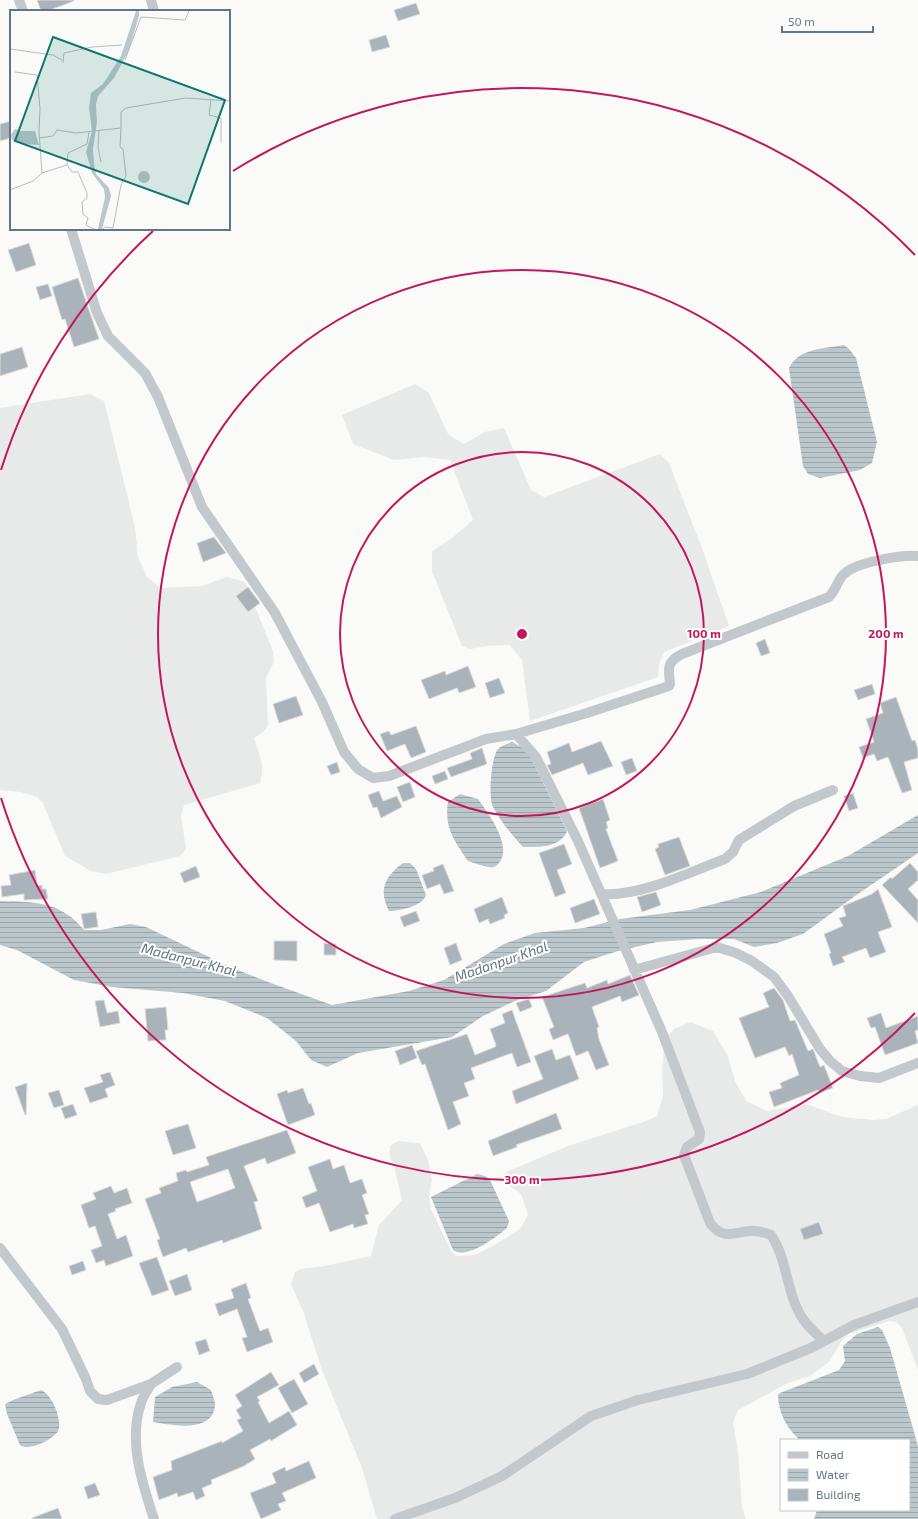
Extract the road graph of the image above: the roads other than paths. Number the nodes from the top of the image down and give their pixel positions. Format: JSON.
{"nodes":[{"id":1,"x":19,"y":0,"type":"edge"},
{"id":2,"x":151,"y":0,"type":"edge"},
{"id":3,"x":23,"y":10,"type":"edge"},
{"id":4,"x":154,"y":10,"type":"edge"},
{"id":5,"x":71,"y":230,"type":"edge"},
{"id":6,"x":918,"y":556,"type":"edge"},
{"id":7,"x":516,"y":734,"type":"junction"},
{"id":8,"x":833,"y":790,"type":"dead end"},
{"id":9,"x":602,"y":894,"type":"junction"},
{"id":10,"x":634,"y":970,"type":"junction"},
{"id":11,"x":918,"y":1063,"type":"edge"},
{"id":12,"x":0,"y":1248,"type":"edge"},
{"id":13,"x":918,"y":1302,"type":"edge"},
{"id":14,"x":824,"y":1341,"type":"junction"},
{"id":15,"x":177,"y":1367,"type":"dead end"},
{"id":16,"x":151,"y":1384,"type":"junction"},
{"id":17,"x":154,"y":1519,"type":"edge"},
{"id":18,"x":395,"y":1519,"type":"edge"}],
"edges":[{"from":1,"to":3,"type":"street"},
{"from":2,"to":4,"type":"street"},
{"from":5,"to":7,"type":"street"},
{"from":6,"to":7,"type":"street"},
{"from":7,"to":9,"type":"street"},
{"from":8,"to":9,"type":"street"},
{"from":9,"to":10,"type":"street"},
{"from":10,"to":11,"type":"street"},
{"from":10,"to":14,"type":"street"},
{"from":12,"to":16,"type":"street"},
{"from":13,"to":14,"type":"street"},
{"from":14,"to":18,"type":"street"},
{"from":15,"to":16,"type":"street"},
{"from":16,"to":17,"type":"street"}]}
